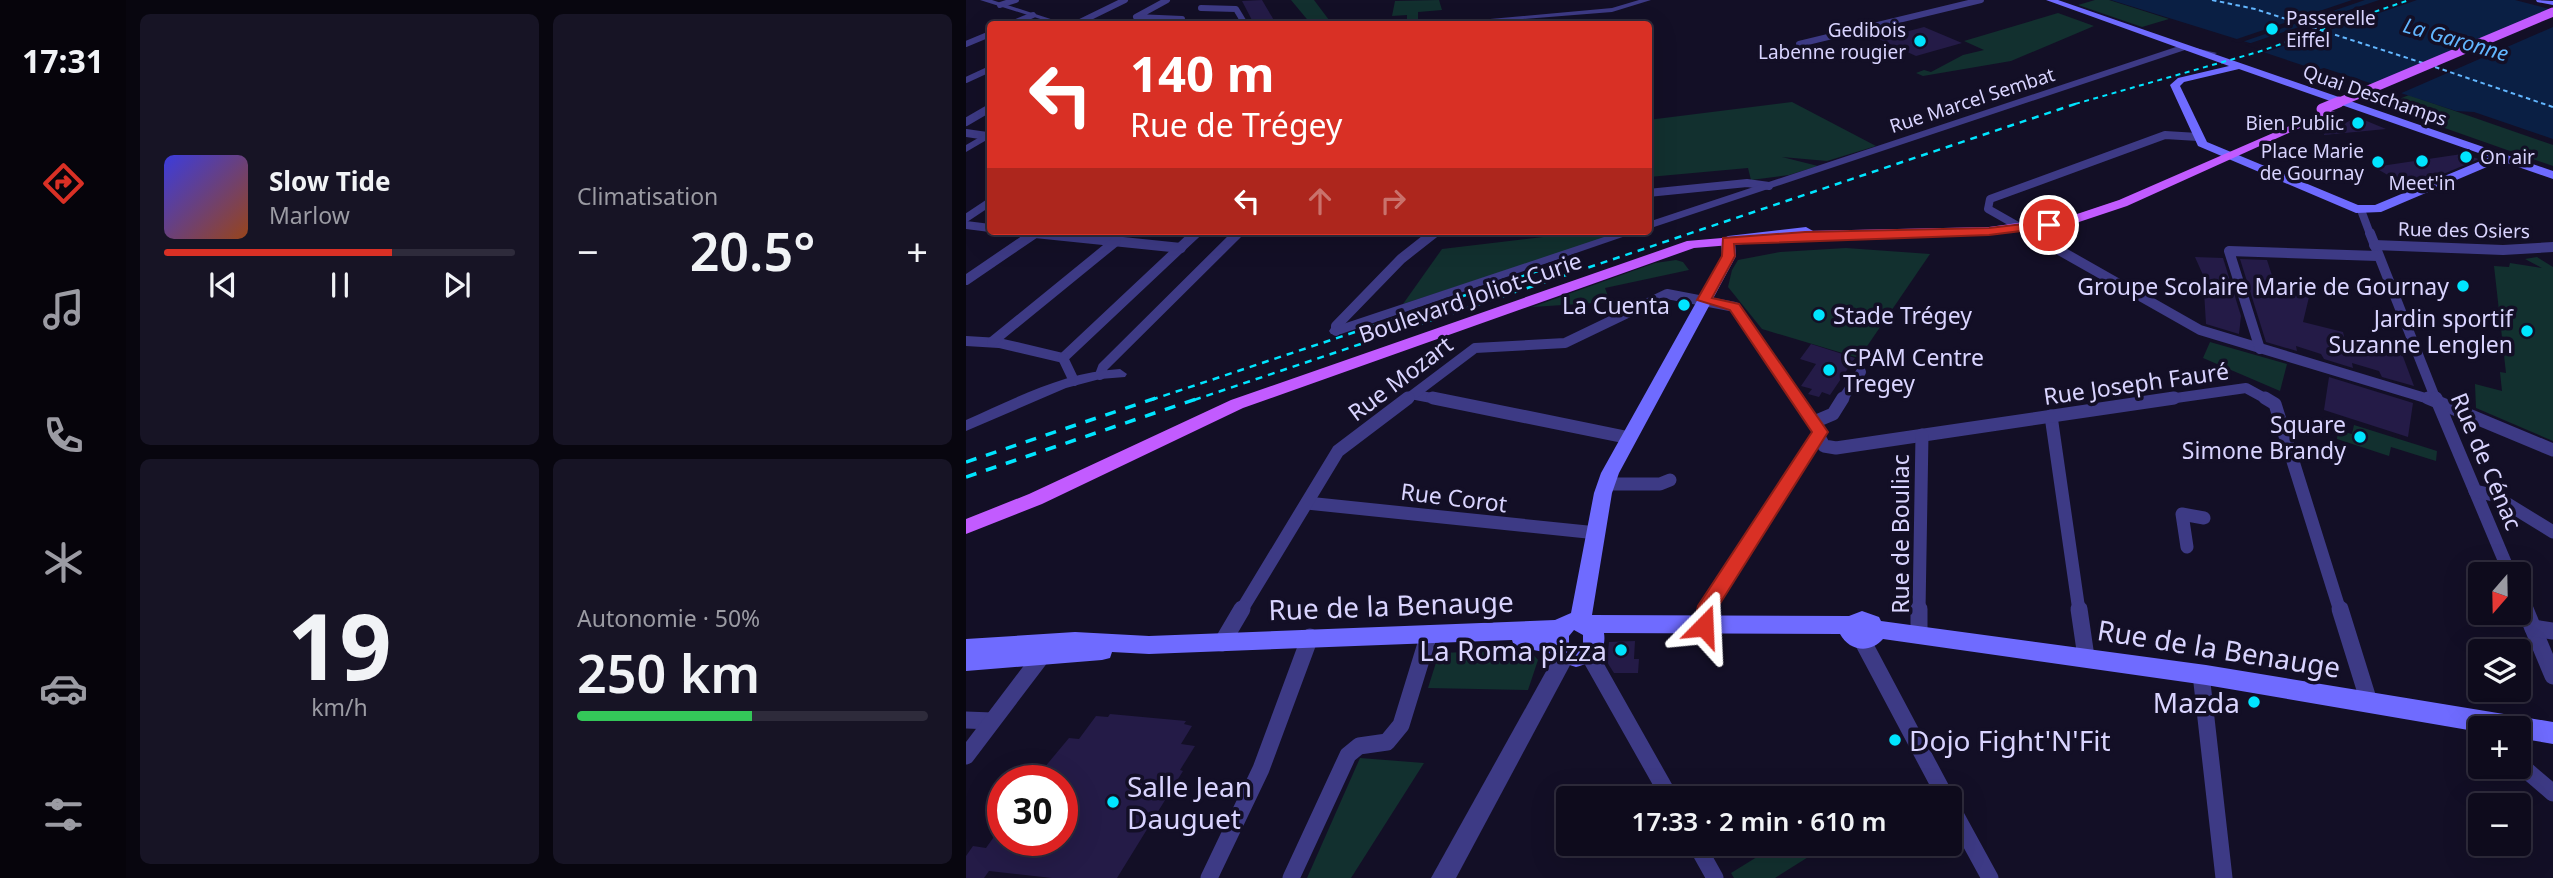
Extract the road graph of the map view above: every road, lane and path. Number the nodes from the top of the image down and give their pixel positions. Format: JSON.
{"nodes":[{"id":1,"x":984,"y":0,"type":"edge"},
{"id":2,"x":1016,"y":0,"type":"edge"},
{"id":3,"x":1125,"y":0,"type":"edge"},
{"id":4,"x":1167,"y":0,"type":"edge"},
{"id":5,"x":1214,"y":0,"type":"edge"},
{"id":6,"x":1647,"y":0,"type":"edge"},
{"id":7,"x":1981,"y":0,"type":"edge"},
{"id":8,"x":2050,"y":0,"type":"edge"},
{"id":9,"x":2057,"y":0,"type":"edge"},
{"id":10,"x":2542,"y":0,"type":"edge"},
{"id":11,"x":2553,"y":3,"type":"edge"},
{"id":12,"x":1000,"y":5,"type":"junction"},
{"id":13,"x":2553,"y":14,"type":"edge"},
{"id":14,"x":1032,"y":15,"type":"junction"},
{"id":15,"x":1189,"y":15,"type":"dead end"},
{"id":16,"x":1182,"y":19,"type":"junction"},
{"id":17,"x":1018,"y":21,"type":"edge"},
{"id":18,"x":1052,"y":21,"type":"edge"},
{"id":19,"x":1082,"y":21,"type":"edge"},
{"id":20,"x":1178,"y":21,"type":"edge"},
{"id":21,"x":1243,"y":21,"type":"edge"},
{"id":22,"x":1476,"y":21,"type":"edge"},
{"id":23,"x":987,"y":35,"type":"edge"},
{"id":24,"x":966,"y":44,"type":"edge"},
{"id":25,"x":1799,"y":44,"type":"dead end"},
{"id":26,"x":2185,"y":46,"type":"junction"},
{"id":27,"x":2242,"y":66,"type":"junction"},
{"id":28,"x":987,"y":70,"type":"edge"},
{"id":29,"x":966,"y":80,"type":"edge"},
{"id":30,"x":987,"y":110,"type":"edge"},
{"id":31,"x":966,"y":122,"type":"edge"},
{"id":32,"x":966,"y":133,"type":"edge"},
{"id":33,"x":987,"y":135,"type":"edge"},
{"id":34,"x":987,"y":136,"type":"edge"},
{"id":35,"x":2198,"y":137,"type":"junction"},
{"id":36,"x":966,"y":149,"type":"edge"},
{"id":37,"x":2497,"y":154,"type":"junction"},
{"id":38,"x":2227,"y":155,"type":"junction"},
{"id":39,"x":2553,"y":173,"type":"edge"},
{"id":40,"x":1769,"y":186,"type":"junction"},
{"id":41,"x":1652,"y":193,"type":"edge"},
{"id":42,"x":987,"y":204,"type":"edge"},
{"id":43,"x":2361,"y":210,"type":"junction"},
{"id":44,"x":966,"y":218,"type":"edge"},
{"id":45,"x":966,"y":225,"type":"edge"},
{"id":46,"x":1652,"y":225,"type":"edge"},
{"id":47,"x":2017,"y":225,"type":"junction"},
{"id":48,"x":987,"y":228,"type":"edge"},
{"id":49,"x":1806,"y":231,"type":"junction"},
{"id":50,"x":1032,"y":235,"type":"edge"},
{"id":51,"x":1055,"y":235,"type":"edge"},
{"id":52,"x":1194,"y":235,"type":"edge"},
{"id":53,"x":1236,"y":235,"type":"edge"},
{"id":54,"x":1431,"y":235,"type":"edge"},
{"id":55,"x":1622,"y":235,"type":"edge"},
{"id":56,"x":1728,"y":240,"type":"junction"},
{"id":57,"x":1116,"y":241,"type":"junction"},
{"id":58,"x":2553,"y":247,"type":"edge"},
{"id":59,"x":1181,"y":248,"type":"junction"},
{"id":60,"x":2229,"y":251,"type":"joint"},
{"id":61,"x":2376,"y":251,"type":"junction"},
{"id":62,"x":966,"y":280,"type":"edge"},
{"id":63,"x":1704,"y":300,"type":"junction"},
{"id":64,"x":1336,"y":331,"type":"joint"},
{"id":65,"x":966,"y":341,"type":"edge"},
{"id":66,"x":992,"y":342,"type":"junction"},
{"id":67,"x":2260,"y":349,"type":"junction"},
{"id":68,"x":1063,"y":358,"type":"junction"},
{"id":69,"x":1861,"y":372,"type":"dead end"},
{"id":70,"x":1100,"y":374,"type":"junction"},
{"id":71,"x":1120,"y":374,"type":"dead end"},
{"id":72,"x":1074,"y":381,"type":"junction"},
{"id":73,"x":1416,"y":395,"type":"junction"},
{"id":74,"x":2437,"y":402,"type":"junction"},
{"id":75,"x":2051,"y":416,"type":"junction"},
{"id":76,"x":1814,"y":422,"type":"junction"},
{"id":77,"x":966,"y":426,"type":"edge"},
{"id":78,"x":1922,"y":435,"type":"junction"},
{"id":79,"x":1630,"y":438,"type":"junction"},
{"id":80,"x":1819,"y":438,"type":"junction"},
{"id":81,"x":2553,"y":450,"type":"edge"},
{"id":82,"x":1670,"y":480,"type":"dead end"},
{"id":83,"x":1605,"y":484,"type":"junction"},
{"id":84,"x":2475,"y":491,"type":"junction"},
{"id":85,"x":1307,"y":503,"type":"junction"},
{"id":86,"x":966,"y":514,"type":"edge"},
{"id":87,"x":2204,"y":518,"type":"dead end"},
{"id":88,"x":966,"y":527,"type":"edge"},
{"id":89,"x":2553,"y":532,"type":"edge"},
{"id":90,"x":1597,"y":533,"type":"junction"},
{"id":91,"x":2187,"y":547,"type":"dead end"},
{"id":92,"x":2505,"y":562,"type":"edge"},
{"id":93,"x":2531,"y":623,"type":"edge"},
{"id":94,"x":1704,"y":626,"type":"junction"},
{"id":95,"x":2533,"y":628,"type":"junction"},
{"id":96,"x":1863,"y":631,"type":"junction"},
{"id":97,"x":2553,"y":631,"type":"edge"},
{"id":98,"x":1919,"y":633,"type":"junction"},
{"id":99,"x":1427,"y":638,"type":"junction"},
{"id":100,"x":1577,"y":638,"type":"junction"},
{"id":101,"x":1308,"y":642,"type":"junction"},
{"id":102,"x":1222,"y":643,"type":"junction"},
{"id":103,"x":966,"y":648,"type":"edge"},
{"id":104,"x":1046,"y":649,"type":"junction"},
{"id":105,"x":2087,"y":657,"type":"junction"},
{"id":106,"x":966,"y":662,"type":"edge"},
{"id":107,"x":2201,"y":674,"type":"junction"},
{"id":108,"x":2553,"y":676,"type":"edge"},
{"id":109,"x":2369,"y":702,"type":"junction"},
{"id":110,"x":966,"y":720,"type":"edge"},
{"id":111,"x":2468,"y":720,"type":"edge"},
{"id":112,"x":992,"y":721,"type":"junction"},
{"id":113,"x":2531,"y":730,"type":"edge"},
{"id":114,"x":2553,"y":733,"type":"edge"},
{"id":115,"x":966,"y":756,"type":"edge"},
{"id":116,"x":2531,"y":774,"type":"edge"},
{"id":117,"x":1663,"y":786,"type":"edge"},
{"id":118,"x":1940,"y":786,"type":"edge"},
{"id":119,"x":2553,"y":793,"type":"edge"},
{"id":120,"x":1962,"y":827,"type":"edge"},
{"id":121,"x":1703,"y":856,"type":"edge"},
{"id":122,"x":1209,"y":878,"type":"edge"},
{"id":123,"x":1291,"y":878,"type":"edge"},
{"id":124,"x":1443,"y":878,"type":"edge"},
{"id":125,"x":1715,"y":878,"type":"edge"},
{"id":126,"x":1990,"y":878,"type":"edge"},
{"id":127,"x":2224,"y":878,"type":"edge"}],
"edges":[{"from":1,"to":12,"type":"street"},
{"from":2,"to":12,"type":"street"},
{"from":3,"to":19,"type":"street"},
{"from":4,"to":16,"type":"street"},
{"from":5,"to":21,"type":"street"},
{"from":6,"to":22,"type":"street"},
{"from":7,"to":25,"type":"street"},
{"from":8,"to":26,"type":"main road"},
{"from":9,"to":26,"type":"main road"},
{"from":10,"to":11,"type":"main road"},
{"from":12,"to":14,"type":"street"},
{"from":13,"to":38,"type":"main road","name":"Boulevard Joliot-Curie","bridge":true},
{"from":14,"to":17,"type":"street"},
{"from":14,"to":18,"type":"street"},
{"from":15,"to":16,"type":"street"},
{"from":16,"to":20,"type":"street"},
{"from":23,"to":24,"type":"street"},
{"from":26,"to":27,"type":"main road","name":"Quai Deschamps"},
{"from":26,"to":27,"type":"main road","name":"Quai Deschamps"},
{"from":26,"to":40,"type":"street","name":"Rue Marcel Sembat"},
{"from":27,"to":35,"type":"main road"},
{"from":27,"to":37,"type":"main road","name":"Quai Deschamps"},
{"from":27,"to":37,"type":"main road","name":"Quai Deschamps"},
{"from":28,"to":29,"type":"street"},
{"from":30,"to":31,"type":"street"},
{"from":32,"to":33,"type":"street"},
{"from":34,"to":36,"type":"street"},
{"from":35,"to":38,"type":"main road"},
{"from":35,"to":47,"type":"street"},
{"from":37,"to":39,"type":"main road","name":"Quai Deschamps"},
{"from":37,"to":43,"type":"main road"},
{"from":38,"to":43,"type":"main road"},
{"from":38,"to":47,"type":"main road","name":"Boulevard Joliot-Curie"},
{"from":40,"to":41,"type":"street"},
{"from":40,"to":46,"type":"street","name":"Rue Marcel Sembat"},
{"from":42,"to":44,"type":"street"},
{"from":43,"to":61,"type":"street","name":"Rue de Cénac"},
{"from":45,"to":48,"type":"street"},
{"from":47,"to":49,"type":"main road","name":"Boulevard Joliot-Curie"},
{"from":47,"to":56,"type":"main road","name":"Boulevard Joliot-Curie"},
{"from":47,"to":67,"type":"street"},
{"from":49,"to":56,"type":"main road"},
{"from":49,"to":86,"type":"main road","name":"Boulevard Joliot-Curie"},
{"from":50,"to":62,"type":"street"},
{"from":51,"to":57,"type":"street"},
{"from":52,"to":59,"type":"street"},
{"from":53,"to":70,"type":"street"},
{"from":54,"to":64,"type":"street"},
{"from":55,"to":64,"type":"street"},
{"from":56,"to":63,"type":"main road"},
{"from":56,"to":88,"type":"main road","name":"Boulevard Joliot-Curie"},
{"from":57,"to":59,"type":"street"},
{"from":57,"to":66,"type":"street"},
{"from":58,"to":61,"type":"street","name":"Rue des Osiers"},
{"from":59,"to":68,"type":"street"},
{"from":60,"to":61,"type":"street"},
{"from":60,"to":67,"type":"street"},
{"from":61,"to":74,"type":"street","name":"Rue de Cénac"},
{"from":63,"to":73,"type":"street","name":"Rue Mozart"},
{"from":63,"to":76,"type":"street","name":"Rue Mozart"},
{"from":63,"to":79,"type":"main road"},
{"from":65,"to":66,"type":"street"},
{"from":66,"to":68,"type":"street"},
{"from":67,"to":74,"type":"street"},
{"from":68,"to":72,"type":"street"},
{"from":69,"to":76,"type":"street"},
{"from":70,"to":71,"type":"street"},
{"from":70,"to":72,"type":"street"},
{"from":72,"to":77,"type":"street"},
{"from":73,"to":79,"type":"street"},
{"from":73,"to":85,"type":"street","name":"Rue Mozart"},
{"from":74,"to":81,"type":"street"},
{"from":74,"to":84,"type":"street","name":"Rue de Cénac"},
{"from":75,"to":78,"type":"street","name":"Rue Joseph Fauré"},
{"from":75,"to":105,"type":"street"},
{"from":75,"to":109,"type":"street","name":"Rue Joseph Fauré"},
{"from":76,"to":80,"type":"street","name":"Rue Mozart"},
{"from":78,"to":80,"type":"street","name":"Rue Joseph Fauré"},
{"from":78,"to":98,"type":"street","name":"Rue de Bouliac"},
{"from":79,"to":83,"type":"main road"},
{"from":80,"to":94,"type":"street"},
{"from":82,"to":83,"type":"street"},
{"from":83,"to":90,"type":"main road"},
{"from":84,"to":89,"type":"street"},
{"from":84,"to":92,"type":"street","name":"Rue de Cénac"},
{"from":85,"to":90,"type":"street","name":"Rue Corot"},
{"from":85,"to":102,"type":"street","name":"Rue Mozart"},
{"from":87,"to":91,"type":"street"},
{"from":90,"to":100,"type":"main road"},
{"from":93,"to":95,"type":"street"},
{"from":94,"to":96,"type":"main road","name":"Rue de la Benauge"},
{"from":94,"to":100,"type":"main road","name":"Rue de la Benauge"},
{"from":95,"to":97,"type":"street"},
{"from":95,"to":108,"type":"street"},
{"from":96,"to":98,"type":"main road","name":"Rue de la Benauge"},
{"from":96,"to":118,"type":"street"},
{"from":98,"to":105,"type":"main road","name":"Rue de la Benauge"},
{"from":99,"to":100,"type":"main road","name":"Rue de la Benauge"},
{"from":99,"to":101,"type":"main road","name":"Rue de la Benauge"},
{"from":99,"to":123,"type":"street"},
{"from":100,"to":117,"type":"street"},
{"from":100,"to":124,"type":"street"},
{"from":101,"to":102,"type":"main road","name":"Rue de la Benauge"},
{"from":101,"to":122,"type":"street"},
{"from":102,"to":104,"type":"main road","name":"Rue de la Benauge"},
{"from":103,"to":104,"type":"main road","name":"Rue de la Benauge"},
{"from":104,"to":106,"type":"main road","name":"Rue de la Benauge"},
{"from":104,"to":112,"type":"street"},
{"from":105,"to":107,"type":"main road","name":"Rue de la Benauge"},
{"from":107,"to":109,"type":"main road","name":"Rue de la Benauge"},
{"from":107,"to":127,"type":"street"},
{"from":109,"to":111,"type":"main road","name":"Rue de la Benauge"},
{"from":110,"to":112,"type":"street"},
{"from":112,"to":115,"type":"street"},
{"from":113,"to":114,"type":"main road","name":"Rue de la Benauge"},
{"from":116,"to":119,"type":"street"},
{"from":120,"to":126,"type":"street"},
{"from":121,"to":125,"type":"street"}]}
